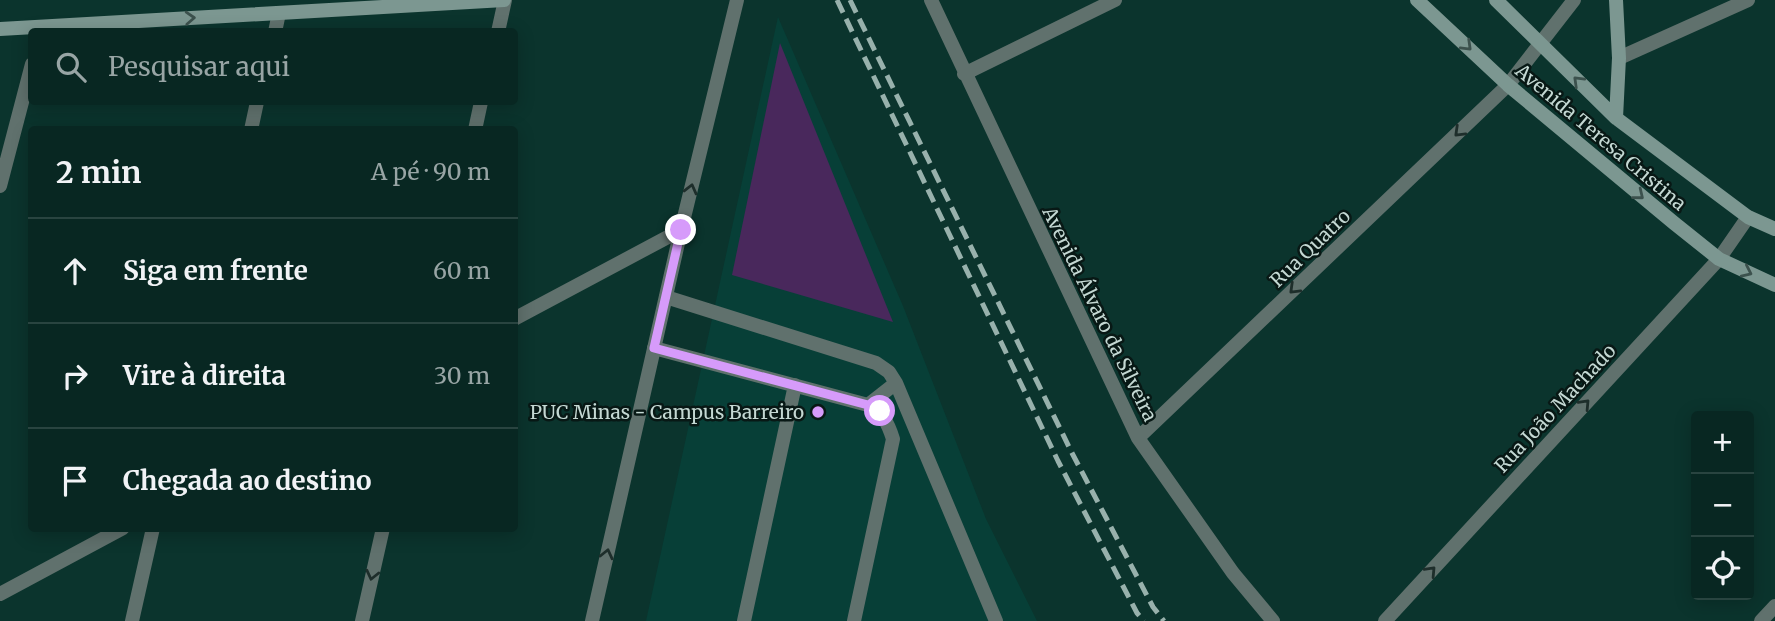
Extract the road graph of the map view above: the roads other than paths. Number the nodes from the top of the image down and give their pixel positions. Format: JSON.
{"nodes":[{"id":1,"x":505,"y":0,"type":"edge"},
{"id":2,"x":737,"y":0,"type":"edge"},
{"id":3,"x":931,"y":0,"type":"edge"},
{"id":4,"x":1115,"y":0,"type":"edge"},
{"id":5,"x":1417,"y":0,"type":"edge"},
{"id":6,"x":1496,"y":0,"type":"edge"},
{"id":7,"x":1574,"y":0,"type":"edge"},
{"id":8,"x":1616,"y":0,"type":"edge"},
{"id":9,"x":1748,"y":0,"type":"edge"},
{"id":10,"x":279,"y":13,"type":"junction"},
{"id":11,"x":56,"y":28,"type":"edge"},
{"id":12,"x":276,"y":28,"type":"edge"},
{"id":13,"x":499,"y":28,"type":"edge"},
{"id":14,"x":0,"y":29,"type":"edge"},
{"id":15,"x":28,"y":29,"type":"edge"},
{"id":16,"x":1541,"y":45,"type":"junction"},
{"id":17,"x":1619,"y":58,"type":"junction"},
{"id":18,"x":964,"y":74,"type":"junction"},
{"id":19,"x":28,"y":79,"type":"edge"},
{"id":20,"x":1508,"y":85,"type":"junction"},
{"id":21,"x":256,"y":105,"type":"edge"},
{"id":22,"x":480,"y":105,"type":"edge"},
{"id":23,"x":1616,"y":118,"type":"junction"},
{"id":24,"x":252,"y":126,"type":"edge"},
{"id":25,"x":476,"y":126,"type":"edge"},
{"id":26,"x":0,"y":186,"type":"edge"},
{"id":27,"x":1748,"y":217,"type":"junction"},
{"id":28,"x":1775,"y":229,"type":"edge"},
{"id":29,"x":681,"y":230,"type":"junction"},
{"id":30,"x":1719,"y":259,"type":"junction"},
{"id":31,"x":1775,"y":285,"type":"edge"},
{"id":32,"x":666,"y":297,"type":"junction"},
{"id":33,"x":518,"y":317,"type":"edge"},
{"id":34,"x":654,"y":348,"type":"junction"},
{"id":35,"x":897,"y":383,"type":"junction"},
{"id":36,"x":795,"y":385,"type":"junction"},
{"id":37,"x":868,"y":405,"type":"junction"},
{"id":38,"x":1138,"y":438,"type":"junction"},
{"id":39,"x":116,"y":532,"type":"edge"},
{"id":40,"x":152,"y":532,"type":"edge"},
{"id":41,"x":382,"y":532,"type":"edge"},
{"id":42,"x":0,"y":594,"type":"edge"},
{"id":43,"x":1775,"y":606,"type":"edge"},
{"id":44,"x":132,"y":621,"type":"edge"},
{"id":45,"x":362,"y":621,"type":"edge"},
{"id":46,"x":592,"y":621,"type":"edge"},
{"id":47,"x":744,"y":621,"type":"edge"},
{"id":48,"x":854,"y":621,"type":"edge"},
{"id":49,"x":996,"y":621,"type":"edge"},
{"id":50,"x":1273,"y":621,"type":"edge"},
{"id":51,"x":1385,"y":621,"type":"edge"},
{"id":52,"x":1761,"y":621,"type":"edge"}],
"edges":[{"from":1,"to":10,"type":"main road"},
{"from":1,"to":13,"type":"street"},
{"from":29,"to":2,"type":"street","one_way":true},
{"from":3,"to":18,"type":"street","name":"Avenida Álvaro da Silveira"},
{"from":4,"to":18,"type":"street"},
{"from":5,"to":20,"type":"main road","name":"Avenida Teresa Cristina","one_way":true},
{"from":6,"to":16,"type":"main road","name":"Avenida Teresa Cristina"},
{"from":7,"to":16,"type":"street","name":"Rua Quatro"},
{"from":8,"to":17,"type":"main road"},
{"from":9,"to":17,"type":"street"},
{"from":11,"to":10,"type":"main road","one_way":true},
{"from":10,"to":12,"type":"street"},
{"from":14,"to":15,"type":"main road"},
{"from":16,"to":20,"type":"street","name":"Rua Quatro"},
{"from":23,"to":16,"type":"main road","name":"Avenida Teresa Cristina","one_way":true},
{"from":17,"to":23,"type":"main road"},
{"from":18,"to":38,"type":"street","name":"Avenida Álvaro da Silveira"},
{"from":19,"to":26,"type":"street"},
{"from":20,"to":30,"type":"main road","name":"Avenida Teresa Cristina","one_way":true},
{"from":20,"to":38,"type":"street","name":"Rua Quatro","one_way":true},
{"from":21,"to":24,"type":"street"},
{"from":22,"to":25,"type":"street"},
{"from":23,"to":27,"type":"main road","name":"Avenida Teresa Cristina"},
{"from":27,"to":28,"type":"main road","name":"Avenida Teresa Cristina"},
{"from":27,"to":30,"type":"street","name":"Rua João Machado"},
{"from":29,"to":32,"type":"street"},
{"from":29,"to":33,"type":"street"},
{"from":30,"to":31,"type":"main road","name":"Avenida Teresa Cristina","one_way":true},
{"from":51,"to":30,"type":"street","name":"Rua João Machado","one_way":true},
{"from":32,"to":34,"type":"street"},
{"from":32,"to":35,"type":"street"},
{"from":34,"to":36,"type":"street"},
{"from":46,"to":34,"type":"street","one_way":true},
{"from":35,"to":37,"type":"street"},
{"from":35,"to":49,"type":"street"},
{"from":36,"to":37,"type":"street"},
{"from":36,"to":47,"type":"street"},
{"from":37,"to":48,"type":"street"},
{"from":38,"to":50,"type":"street","name":"Avenida Álvaro da Silveira"},
{"from":39,"to":42,"type":"street"},
{"from":40,"to":44,"type":"street"},
{"from":41,"to":45,"type":"street","one_way":true},
{"from":43,"to":52,"type":"street"}]}
